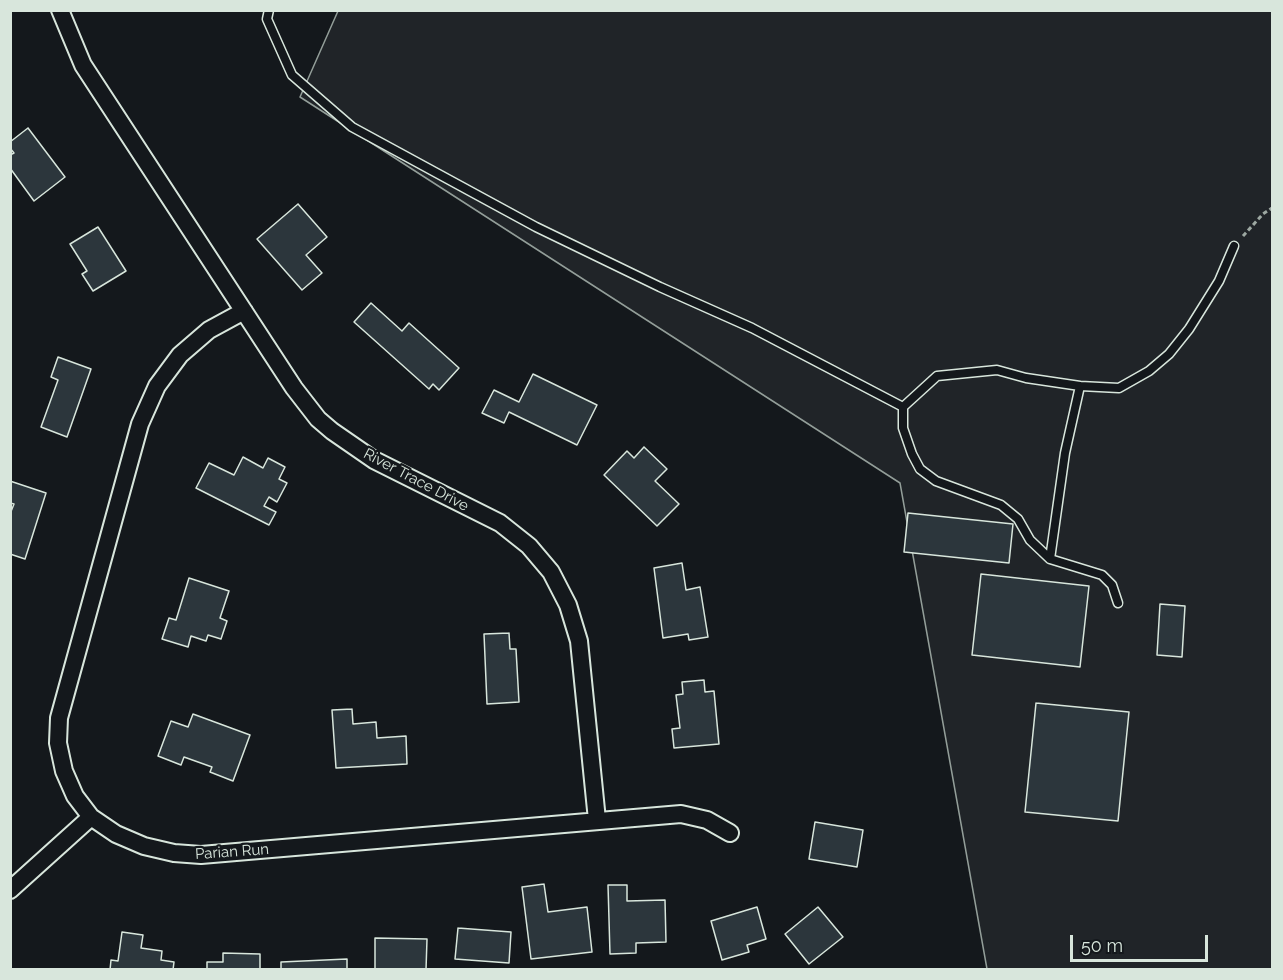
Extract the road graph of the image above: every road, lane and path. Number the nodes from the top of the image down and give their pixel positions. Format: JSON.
{"nodes":[{"id":1,"x":60,"y":10,"type":"edge"},
{"id":2,"x":269,"y":10,"type":"edge"},
{"id":3,"x":1272,"y":208,"type":"edge"},
{"id":4,"x":1234,"y":246,"type":"joint"},
{"id":5,"x":244,"y":311,"type":"junction"},
{"id":6,"x":1080,"y":386,"type":"junction"},
{"id":7,"x":903,"y":407,"type":"junction"},
{"id":8,"x":1050,"y":559,"type":"junction"},
{"id":9,"x":1118,"y":603,"type":"dead end"},
{"id":10,"x":90,"y":817,"type":"junction"},
{"id":11,"x":597,"y":820,"type":"junction"},
{"id":12,"x":730,"y":834,"type":"dead end"},
{"id":13,"x":10,"y":890,"type":"edge"}],
"edges":[{"from":1,"to":5,"type":"street","name":"River Trace Drive"},
{"from":2,"to":7,"type":"lane"},
{"from":3,"to":4,"type":"path"},
{"from":4,"to":6,"type":"lane"},
{"from":5,"to":10,"type":"street","name":"Parian Run"},
{"from":5,"to":11,"type":"street","name":"River Trace Drive"},
{"from":6,"to":7,"type":"lane"},
{"from":6,"to":8,"type":"lane"},
{"from":7,"to":8,"type":"lane"},
{"from":8,"to":9,"type":"lane"},
{"from":10,"to":11,"type":"street","name":"Parian Run"},
{"from":10,"to":13,"type":"street"},
{"from":11,"to":12,"type":"street","name":"Parian Run"}]}
